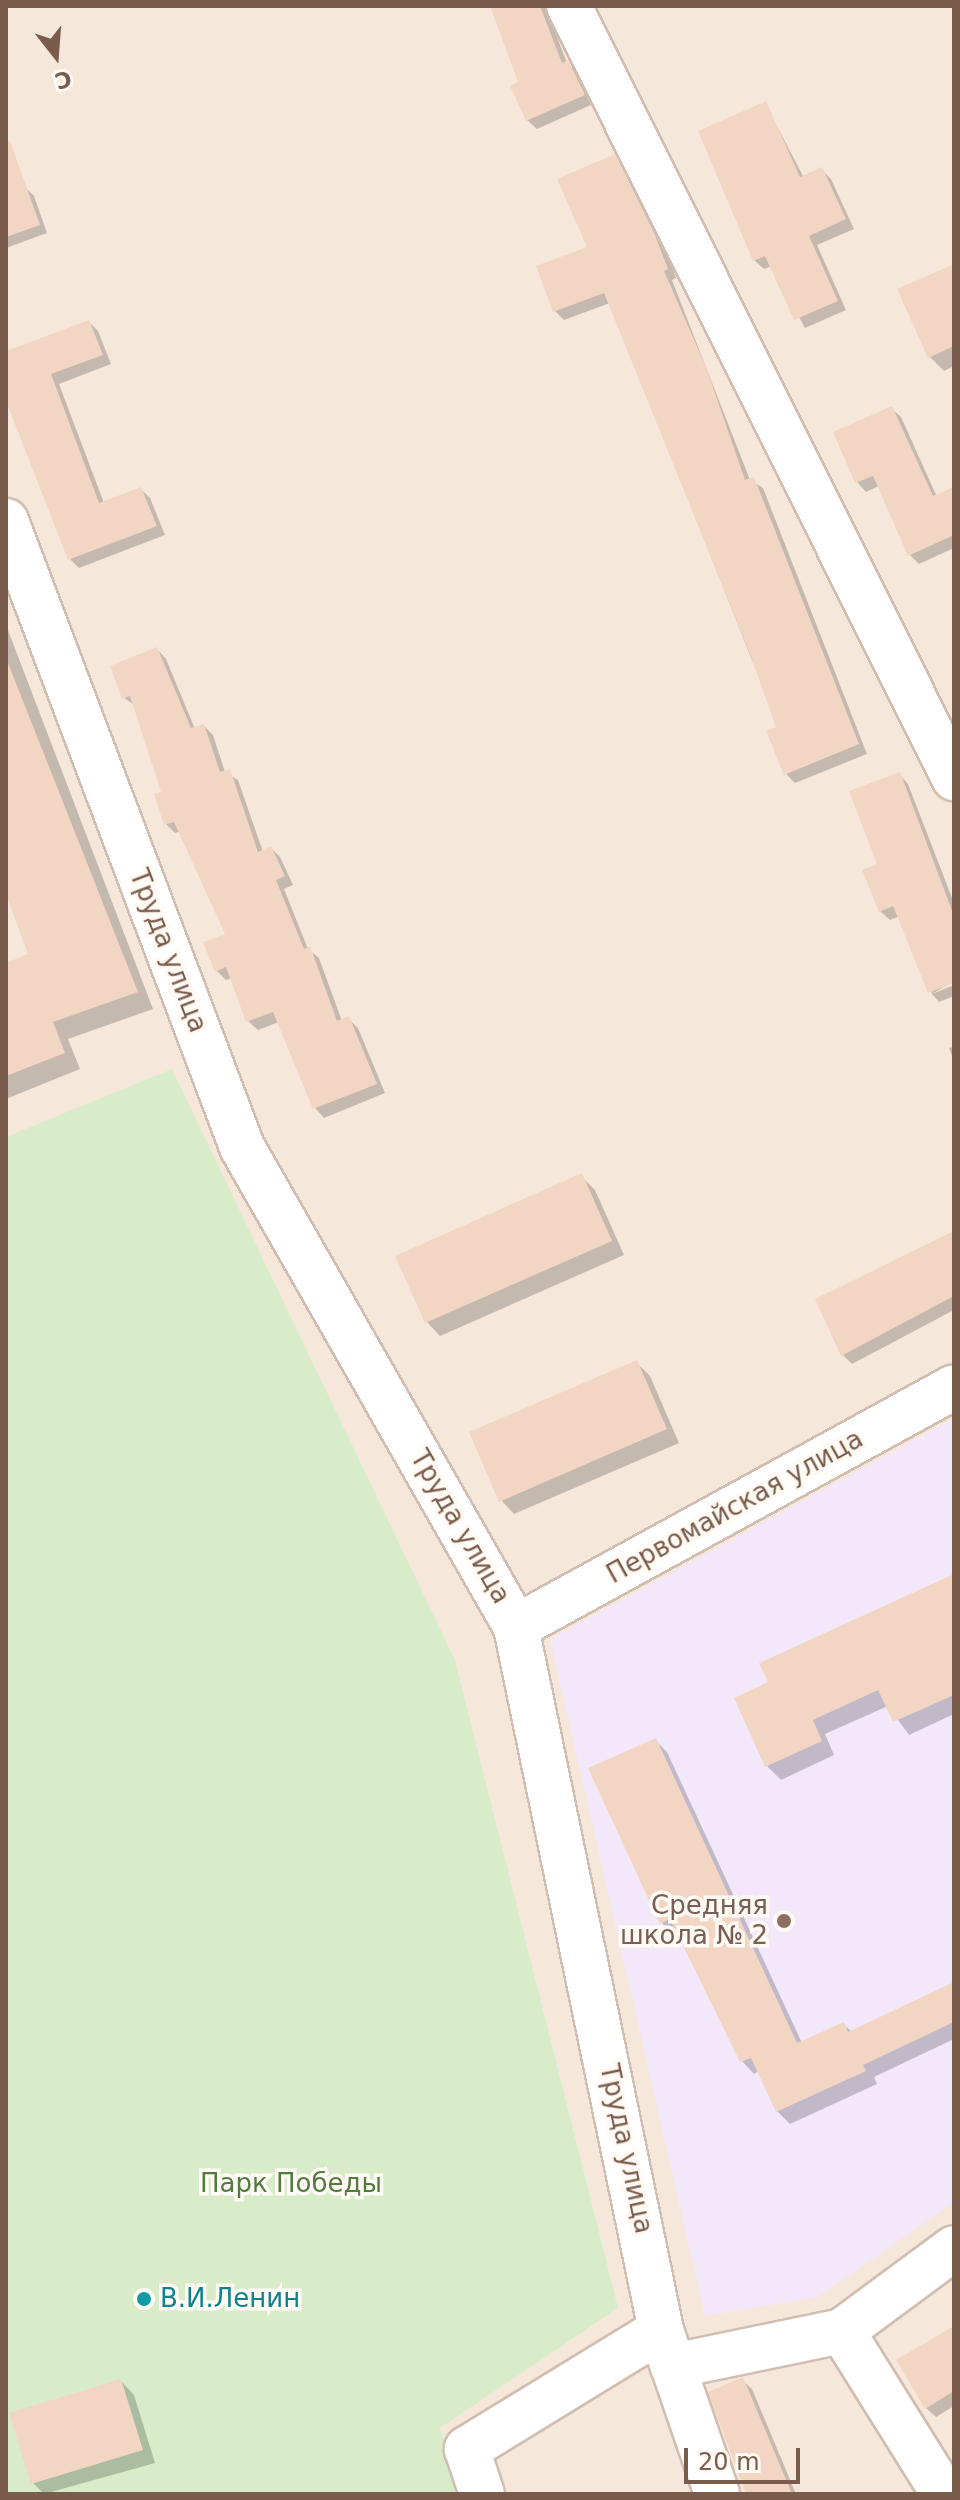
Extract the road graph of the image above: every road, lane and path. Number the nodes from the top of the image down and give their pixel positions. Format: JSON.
{"nodes":[{"id":1,"x":569,"y":6,"type":"edge"},
{"id":2,"x":6,"y":521,"type":"edge"},
{"id":3,"x":954,"y":778,"type":"edge"},
{"id":4,"x":954,"y":1387,"type":"edge"},
{"id":5,"x":516,"y":1627,"type":"junction"},
{"id":6,"x":954,"y":2248,"type":"edge"},
{"id":7,"x":842,"y":2331,"type":"junction"},
{"id":8,"x":667,"y":2348,"type":"junction"},
{"id":9,"x":482,"y":2494,"type":"edge"},
{"id":10,"x":717,"y":2494,"type":"edge"},
{"id":11,"x":944,"y":2494,"type":"edge"}],
"edges":[{"from":1,"to":3,"type":"street"},
{"from":2,"to":5,"type":"street","name":"Труда улица"},
{"from":4,"to":5,"type":"street","name":"Первомайская улица"},
{"from":5,"to":8,"type":"street","name":"Труда улица"},
{"from":6,"to":7,"type":"street"},
{"from":7,"to":8,"type":"street"},
{"from":7,"to":11,"type":"street"},
{"from":8,"to":9,"type":"street"},
{"from":8,"to":10,"type":"street","name":"Труда улица"}]}
